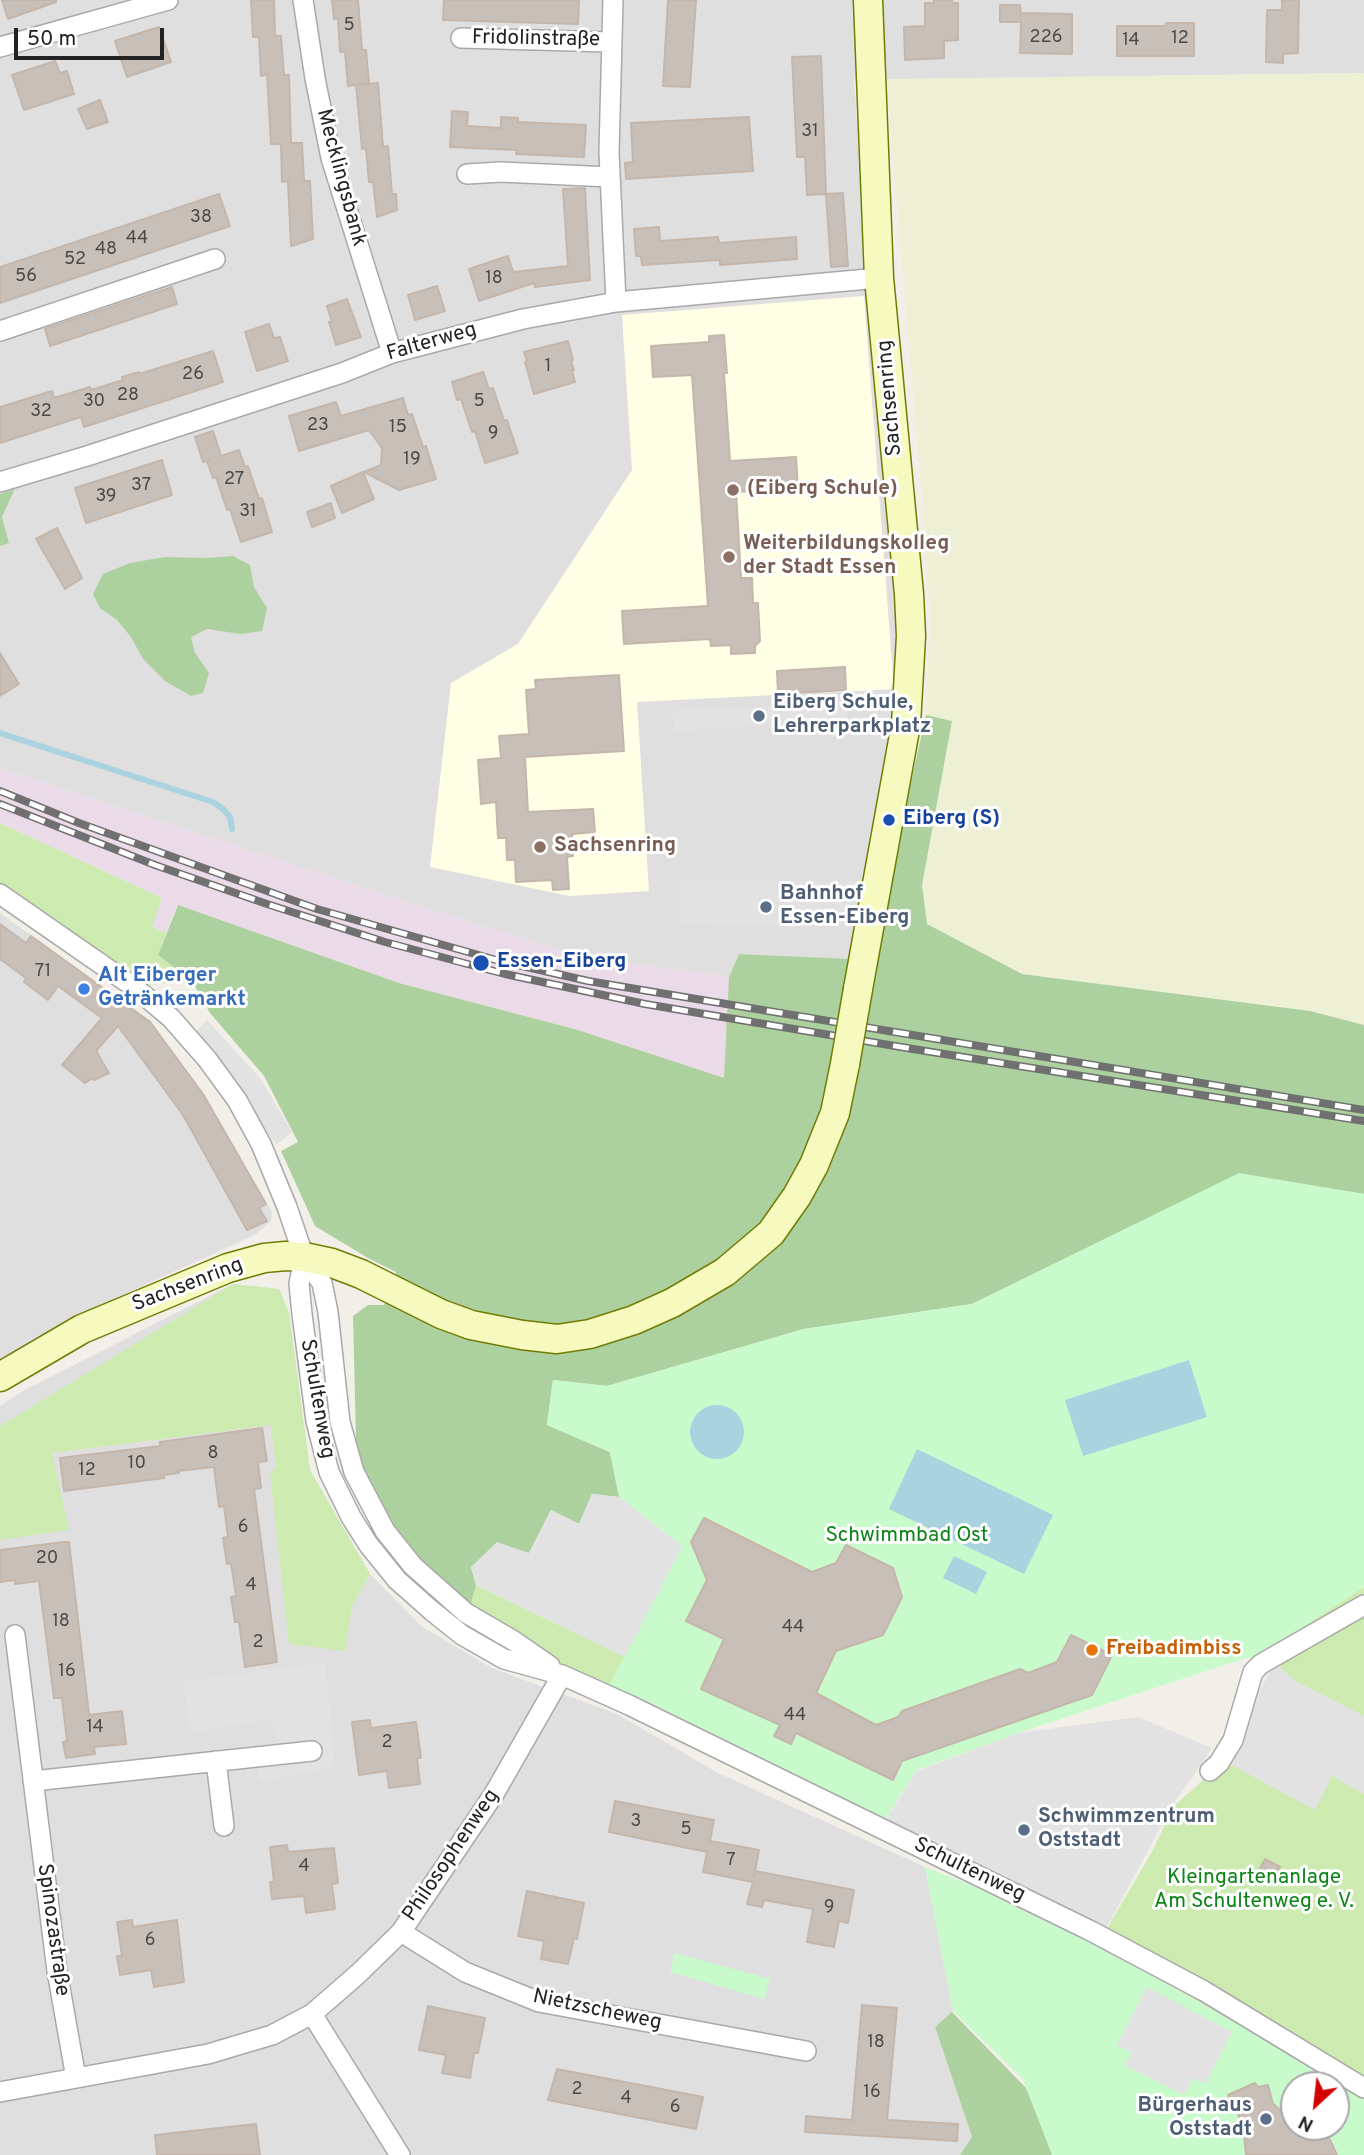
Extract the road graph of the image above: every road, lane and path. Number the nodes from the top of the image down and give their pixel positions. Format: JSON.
{"nodes":[{"id":1,"x":168,"y":0,"type":"edge"},
{"id":2,"x":303,"y":0,"type":"edge"},
{"id":3,"x":613,"y":0,"type":"edge"},
{"id":4,"x":868,"y":0,"type":"edge"},
{"id":5,"x":461,"y":38,"type":"dead end"},
{"id":6,"x":610,"y":42,"type":"junction"},
{"id":7,"x":0,"y":47,"type":"edge"},
{"id":8,"x":467,"y":174,"type":"dead end"},
{"id":9,"x":610,"y":177,"type":"junction"},
{"id":10,"x":215,"y":259,"type":"dead end"},
{"id":11,"x":879,"y":278,"type":"junction"},
{"id":12,"x":616,"y":302,"type":"junction"},
{"id":13,"x":0,"y":331,"type":"edge"},
{"id":14,"x":392,"y":353,"type":"junction"},
{"id":15,"x":0,"y":482,"type":"edge"},
{"id":16,"x":0,"y":894,"type":"edge"},
{"id":17,"x":304,"y":1256,"type":"junction"},
{"id":18,"x":0,"y":1377,"type":"edge"},
{"id":19,"x":1364,"y":1605,"type":"edge"},
{"id":20,"x":15,"y":1635,"type":"dead end"},
{"id":21,"x":562,"y":1675,"type":"junction"},
{"id":22,"x":312,"y":1751,"type":"dead end"},
{"id":23,"x":216,"y":1761,"type":"junction"},
{"id":24,"x":1210,"y":1772,"type":"dead end"},
{"id":25,"x":33,"y":1781,"type":"junction"},
{"id":26,"x":224,"y":1826,"type":"dead end"},
{"id":27,"x":401,"y":1933,"type":"junction"},
{"id":28,"x":312,"y":2014,"type":"junction"},
{"id":29,"x":806,"y":2051,"type":"dead end"},
{"id":30,"x":76,"y":2078,"type":"junction"},
{"id":31,"x":1364,"y":2088,"type":"edge"},
{"id":32,"x":0,"y":2092,"type":"edge"},
{"id":33,"x":400,"y":2155,"type":"edge"}],
"edges":[{"from":1,"to":7,"type":"street"},
{"from":2,"to":14,"type":"street","name":"Mecklingsbank"},
{"from":3,"to":6,"type":"street","name":"Fridolinstraße"},
{"from":4,"to":11,"type":"street","name":"Sachsenring"},
{"from":5,"to":6,"type":"street","name":"Fridolinstraße"},
{"from":6,"to":9,"type":"street","name":"Fridolinstraße"},
{"from":8,"to":9,"type":"street"},
{"from":9,"to":12,"type":"street","name":"Fridolinstraße"},
{"from":10,"to":13,"type":"street"},
{"from":11,"to":12,"type":"street","name":"Falterweg"},
{"from":11,"to":17,"type":"street","name":"Sachsenring","bridge":true},
{"from":12,"to":14,"type":"street","name":"Falterweg"},
{"from":14,"to":15,"type":"street","name":"Falterweg"},
{"from":16,"to":17,"type":"street","name":"Schultenweg"},
{"from":17,"to":18,"type":"street","name":"Sachsenring"},
{"from":17,"to":21,"type":"street","name":"Schultenweg"},
{"from":19,"to":24,"type":"street"},
{"from":20,"to":25,"type":"street","name":"Spinozastraße"},
{"from":21,"to":27,"type":"street","name":"Philosophenweg"},
{"from":21,"to":31,"type":"street","name":"Schultenweg"},
{"from":22,"to":23,"type":"street"},
{"from":23,"to":25,"type":"street"},
{"from":23,"to":26,"type":"street"},
{"from":25,"to":30,"type":"street","name":"Spinozastraße"},
{"from":27,"to":28,"type":"street","name":"Philosophenweg"},
{"from":27,"to":29,"type":"street","name":"Nietzscheweg"},
{"from":28,"to":30,"type":"street","name":"Philosophenweg"},
{"from":28,"to":33,"type":"street"},
{"from":30,"to":32,"type":"street","name":"Philosophenweg"}]}
